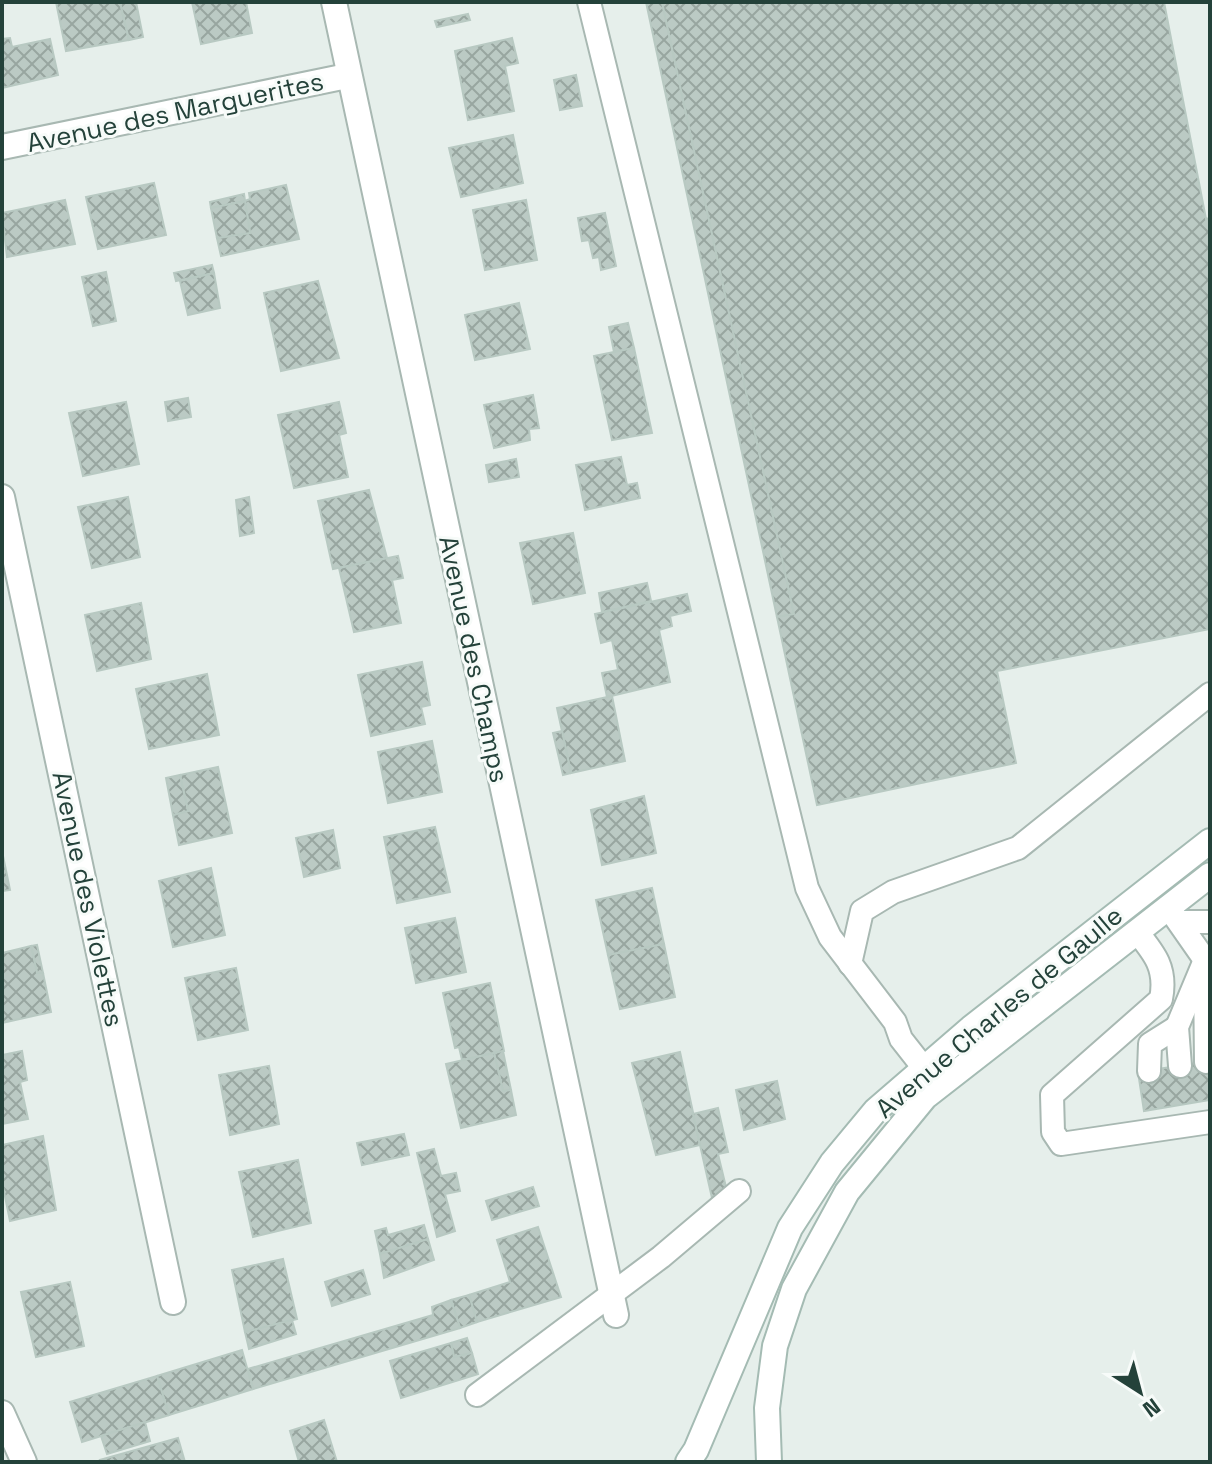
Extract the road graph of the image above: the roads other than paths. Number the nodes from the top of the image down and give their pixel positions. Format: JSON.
{"nodes":[{"id":1,"x":334,"y":2,"type":"edge"},
{"id":2,"x":589,"y":2,"type":"edge"},
{"id":3,"x":347,"y":76,"type":"junction"},
{"id":4,"x":2,"y":147,"type":"edge"},
{"id":5,"x":2,"y":497,"type":"edge"},
{"id":6,"x":1210,"y":694,"type":"edge"},
{"id":7,"x":1210,"y":841,"type":"edge"},
{"id":8,"x":1210,"y":875,"type":"edge"},
{"id":9,"x":1174,"y":914,"type":"junction"},
{"id":10,"x":1210,"y":922,"type":"edge"},
{"id":11,"x":1137,"y":932,"type":"junction"},
{"id":12,"x":850,"y":964,"type":"junction"},
{"id":13,"x":1208,"y":966,"type":"edge"},
{"id":14,"x":1177,"y":1027,"type":"junction"},
{"id":15,"x":1206,"y":1062,"type":"dead end"},
{"id":16,"x":1180,"y":1066,"type":"dead end"},
{"id":17,"x":923,"y":1067,"type":"junction"},
{"id":18,"x":1149,"y":1071,"type":"dead end"},
{"id":19,"x":1195,"y":1117,"type":"edge"},
{"id":20,"x":739,"y":1191,"type":"dead end"},
{"id":21,"x":173,"y":1302,"type":"dead end"},
{"id":22,"x":614,"y":1303,"type":"junction"},
{"id":23,"x":477,"y":1395,"type":"dead end"},
{"id":24,"x":2,"y":1413,"type":"edge"},
{"id":25,"x":24,"y":1462,"type":"edge"},
{"id":26,"x":688,"y":1462,"type":"edge"},
{"id":27,"x":769,"y":1462,"type":"edge"}],
"edges":[{"from":1,"to":3,"type":"street","name":"Avenue des Champs"},
{"from":2,"to":12,"type":"lane"},
{"from":3,"to":4,"type":"street","name":"Avenue des Marguerites"},
{"from":3,"to":22,"type":"street","name":"Avenue des Champs"},
{"from":5,"to":21,"type":"street","name":"Avenue des Violettes"},
{"from":6,"to":12,"type":"lane"},
{"from":7,"to":17,"type":"street","name":"Avenue Charles de Gaulle"},
{"from":8,"to":9,"type":"street","name":"Avenue Charles de Gaulle"},
{"from":9,"to":10,"type":"lane"},
{"from":9,"to":11,"type":"street","name":"Avenue Charles de Gaulle"},
{"from":9,"to":13,"type":"lane"},
{"from":11,"to":19,"type":"lane"},
{"from":11,"to":27,"type":"street","name":"Avenue Charles de Gaulle"},
{"from":12,"to":17,"type":"lane"},
{"from":13,"to":14,"type":"lane"},
{"from":13,"to":15,"type":"lane"},
{"from":14,"to":16,"type":"lane"},
{"from":14,"to":18,"type":"lane"},
{"from":17,"to":26,"type":"street","name":"Avenue Charles de Gaulle"},
{"from":20,"to":22,"type":"lane"},
{"from":22,"to":23,"type":"lane"},
{"from":24,"to":25,"type":"street"}]}
